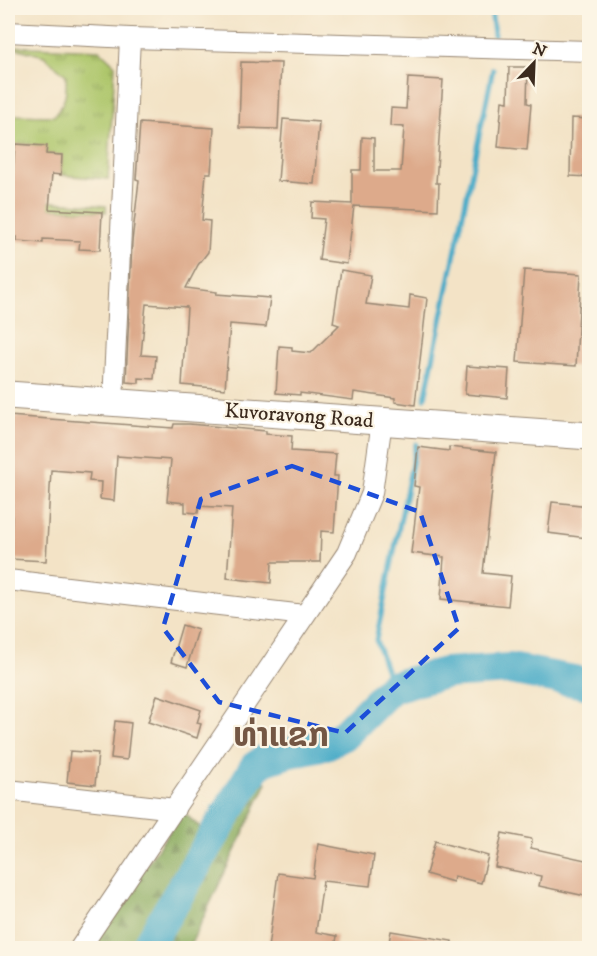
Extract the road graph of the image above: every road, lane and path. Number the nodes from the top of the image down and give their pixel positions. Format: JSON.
{"nodes":[{"id":1,"x":8,"y":32,"type":"edge"},
{"id":2,"x":130,"y":38,"type":"junction"},
{"id":3,"x":590,"y":51,"type":"edge"},
{"id":4,"x":8,"y":394,"type":"edge"},
{"id":5,"x":113,"y":402,"type":"junction"},
{"id":6,"x":382,"y":421,"type":"junction"},
{"id":7,"x":590,"y":436,"type":"edge"},
{"id":8,"x":8,"y":580,"type":"edge"},
{"id":9,"x":304,"y":615,"type":"junction"},
{"id":10,"x":8,"y":790,"type":"edge"},
{"id":11,"x":175,"y":809,"type":"junction"},
{"id":12,"x":80,"y":948,"type":"edge"}],
"edges":[{"from":1,"to":2,"type":"street"},
{"from":2,"to":3,"type":"street"},
{"from":2,"to":5,"type":"street"},
{"from":4,"to":5,"type":"street","name":"Kuvoravong Road"},
{"from":5,"to":6,"type":"street","name":"Kuvoravong Road"},
{"from":6,"to":7,"type":"street","name":"Kuvoravong Road"},
{"from":6,"to":9,"type":"street"},
{"from":8,"to":9,"type":"street"},
{"from":9,"to":11,"type":"street"},
{"from":10,"to":11,"type":"street"},
{"from":11,"to":12,"type":"street"}]}
